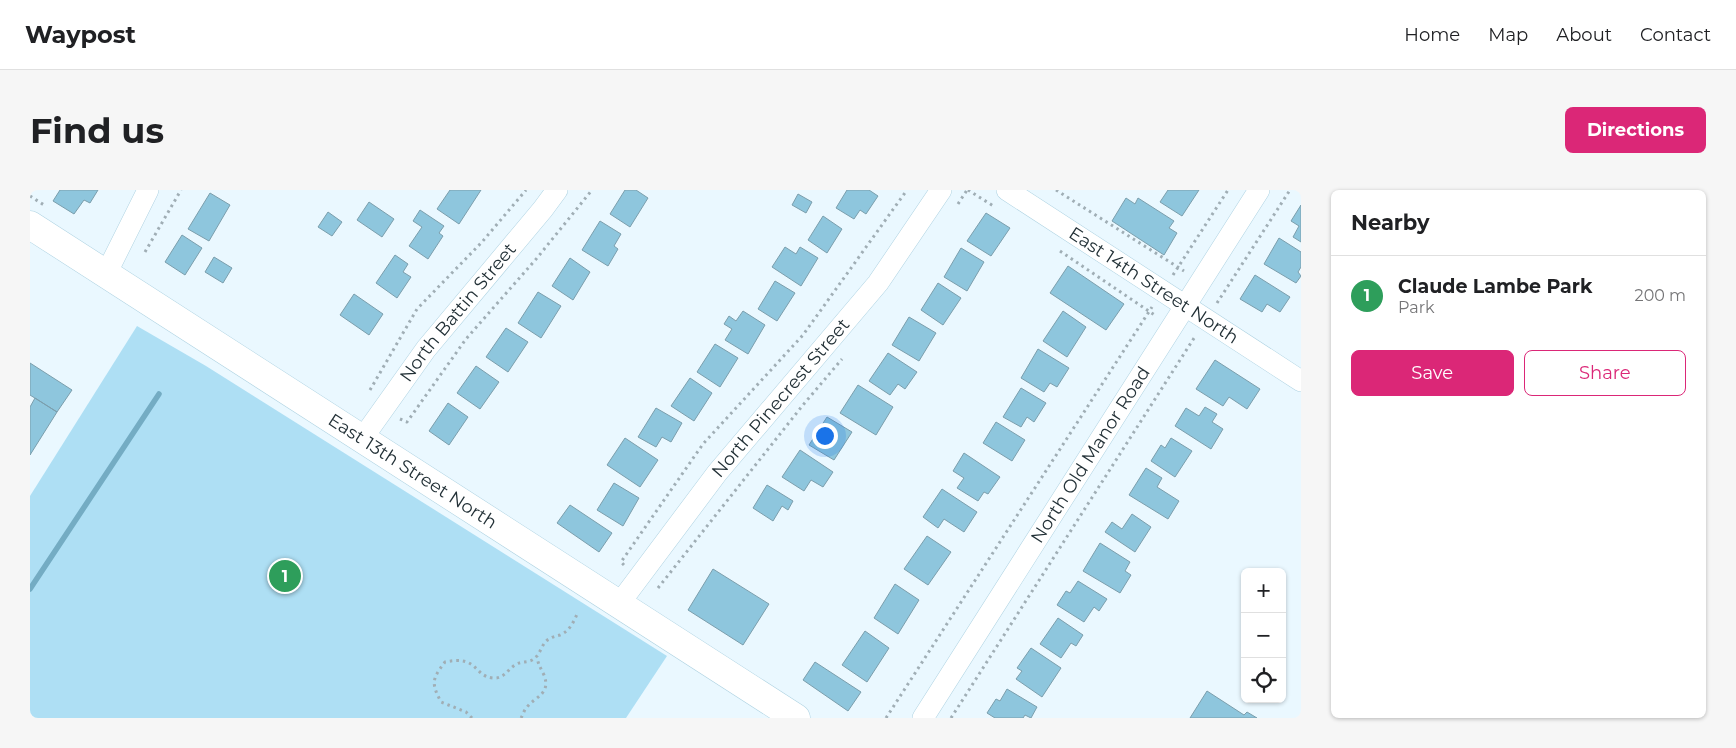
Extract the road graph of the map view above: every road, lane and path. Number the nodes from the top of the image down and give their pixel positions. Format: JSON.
{"nodes":[{"id":1,"x":148,"y":190,"type":"edge"},
{"id":2,"x":180,"y":190,"type":"edge"},
{"id":3,"x":557,"y":190,"type":"edge"},
{"id":4,"x":907,"y":190,"type":"edge"},
{"id":5,"x":940,"y":190,"type":"edge"},
{"id":6,"x":968,"y":190,"type":"edge"},
{"id":7,"x":1007,"y":190,"type":"edge"},
{"id":8,"x":1056,"y":190,"type":"edge"},
{"id":9,"x":1228,"y":190,"type":"edge"},
{"id":10,"x":1259,"y":190,"type":"edge"},
{"id":11,"x":1290,"y":190,"type":"edge"},
{"id":12,"x":956,"y":206,"type":"dead end"},
{"id":13,"x":1000,"y":210,"type":"dead end"},
{"id":14,"x":30,"y":225,"type":"edge"},
{"id":15,"x":1055,"y":247,"type":"dead end"},
{"id":16,"x":145,"y":252,"type":"dead end"},
{"id":17,"x":1178,"y":267,"type":"junction"},
{"id":18,"x":106,"y":274,"type":"junction"},
{"id":19,"x":1201,"y":282,"type":"junction"},
{"id":20,"x":1162,"y":292,"type":"junction"},
{"id":21,"x":1222,"y":295,"type":"junction"},
{"id":22,"x":1184,"y":307,"type":"junction"},
{"id":23,"x":1149,"y":312,"type":"junction"},
{"id":24,"x":1206,"y":321,"type":"junction"},
{"id":25,"x":846,"y":355,"type":"dead end"},
{"id":26,"x":1301,"y":381,"type":"edge"},
{"id":27,"x":362,"y":439,"type":"junction"},
{"id":28,"x":640,"y":577,"type":"junction"},
{"id":29,"x":619,"y":604,"type":"junction"},
{"id":30,"x":578,"y":612,"type":"dead end"},
{"id":31,"x":537,"y":657,"type":"junction"},
{"id":32,"x":472,"y":718,"type":"edge"},
{"id":33,"x":521,"y":718,"type":"edge"},
{"id":34,"x":796,"y":718,"type":"edge"},
{"id":35,"x":886,"y":718,"type":"edge"},
{"id":36,"x":923,"y":718,"type":"edge"},
{"id":37,"x":951,"y":718,"type":"edge"}],
"edges":[{"from":1,"to":18,"type":"street"},
{"from":2,"to":16,"type":"path"},
{"from":3,"to":27,"type":"street","name":"North Battin Street"},
{"from":4,"to":28,"type":"path"},
{"from":5,"to":28,"type":"street","name":"North Pinecrest Street"},
{"from":6,"to":12,"type":"path"},
{"from":6,"to":13,"type":"path"},
{"from":7,"to":20,"type":"street","name":"East 14th Street North"},
{"from":8,"to":17,"type":"path"},
{"from":9,"to":17,"type":"path"},
{"from":10,"to":19,"type":"street","name":"North Old Manor Road"},
{"from":11,"to":21,"type":"path"},
{"from":14,"to":18,"type":"main road","name":"East 13th Street North"},
{"from":15,"to":23,"type":"path"},
{"from":17,"to":19,"type":"path"},
{"from":17,"to":20,"type":"path"},
{"from":18,"to":27,"type":"main road","name":"East 13th Street North"},
{"from":19,"to":21,"type":"path"},
{"from":19,"to":22,"type":"street","name":"North Old Manor Road"},
{"from":20,"to":22,"type":"street","name":"East 14th Street North"},
{"from":20,"to":23,"type":"path"},
{"from":21,"to":24,"type":"path"},
{"from":22,"to":24,"type":"street","name":"East 14th Street North"},
{"from":22,"to":36,"type":"street","name":"North Old Manor Road"},
{"from":23,"to":35,"type":"path"},
{"from":24,"to":26,"type":"street","name":"East 14th Street North"},
{"from":24,"to":37,"type":"path"},
{"from":25,"to":28,"type":"path"},
{"from":27,"to":29,"type":"main road","name":"East 13th Street North"},
{"from":28,"to":29,"type":"street","name":"North Pinecrest Street"},
{"from":29,"to":34,"type":"main road","name":"East 13th Street North"},
{"from":30,"to":31,"type":"path"},
{"from":31,"to":32,"type":"path"},
{"from":31,"to":33,"type":"path"}]}
